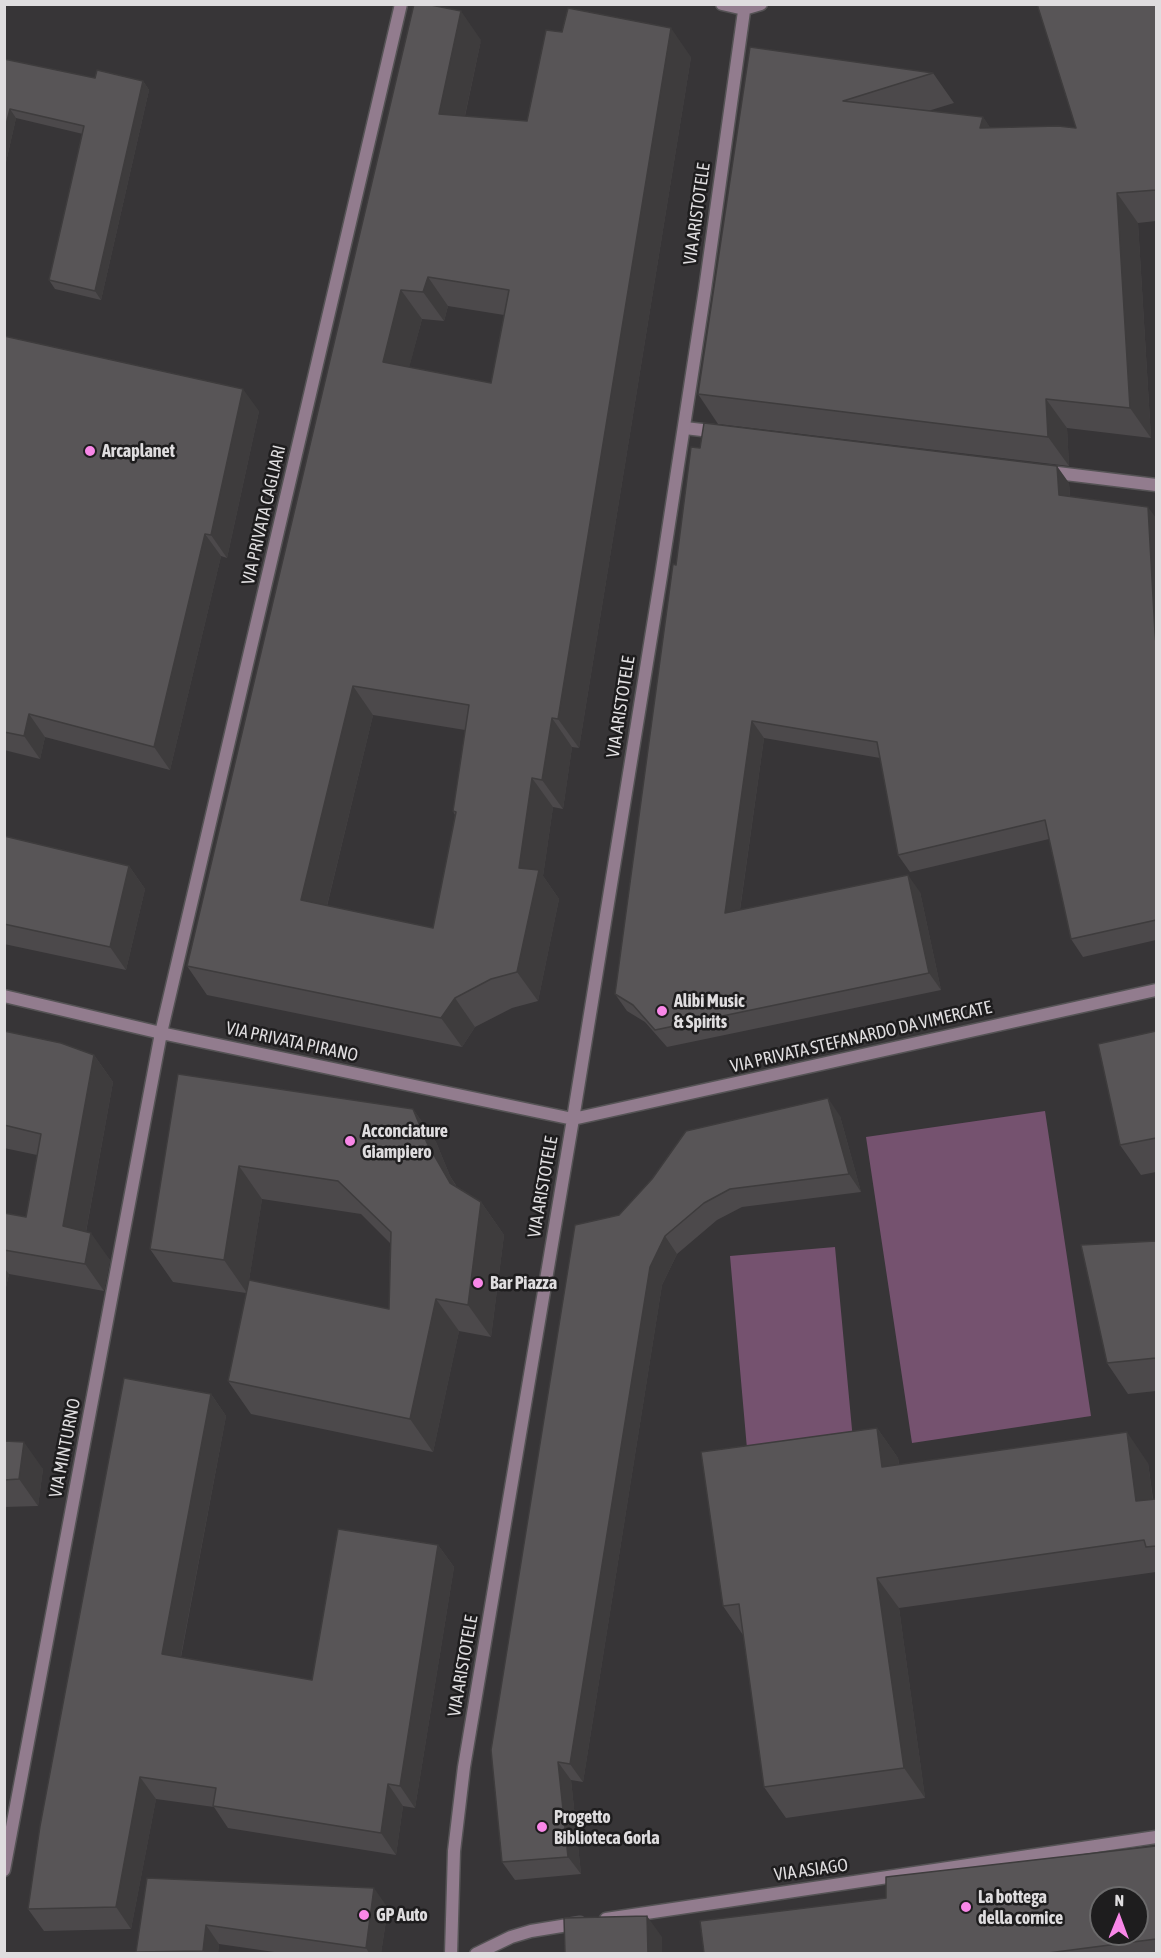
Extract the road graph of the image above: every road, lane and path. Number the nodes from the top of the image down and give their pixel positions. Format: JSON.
{"nodes":[{"id":1,"x":401,"y":4,"type":"edge"},
{"id":2,"x":722,"y":4,"type":"edge"},
{"id":3,"x":761,"y":4,"type":"edge"},
{"id":4,"x":745,"y":7,"type":"edge"},
{"id":5,"x":684,"y":428,"type":"junction"},
{"id":6,"x":730,"y":433,"type":"edge"},
{"id":7,"x":1038,"y":471,"type":"edge"},
{"id":8,"x":1156,"y":485,"type":"edge"},
{"id":9,"x":1156,"y":990,"type":"edge"},
{"id":10,"x":4,"y":996,"type":"edge"},
{"id":11,"x":161,"y":1033,"type":"junction"},
{"id":12,"x":573,"y":1119,"type":"junction"},
{"id":13,"x":1156,"y":1837,"type":"edge"},
{"id":14,"x":4,"y":1870,"type":"edge"},
{"id":15,"x":451,"y":1953,"type":"edge"},
{"id":16,"x":476,"y":1953,"type":"edge"}],
"edges":[{"from":1,"to":11,"type":"street","name":"VIA PRIVATA CAGLIARI"},
{"from":2,"to":4,"type":"street"},
{"from":3,"to":4,"type":"street"},
{"from":4,"to":5,"type":"street","name":"VIA ARISTOTELE"},
{"from":5,"to":6,"type":"street"},
{"from":5,"to":12,"type":"street","name":"VIA ARISTOTELE"},
{"from":7,"to":8,"type":"street"},
{"from":9,"to":12,"type":"street","name":"VIA PRIVATA STEFANARDO DA VIMERCATE"},
{"from":10,"to":11,"type":"street","name":"VIA PRIVATA PIRANO"},
{"from":11,"to":12,"type":"street","name":"VIA PRIVATA PIRANO"},
{"from":11,"to":14,"type":"street","name":"VIA MINTURNO"},
{"from":12,"to":15,"type":"street","name":"VIA ARISTOTELE"},
{"from":13,"to":16,"type":"street","name":"VIA ASIAGO"}]}
